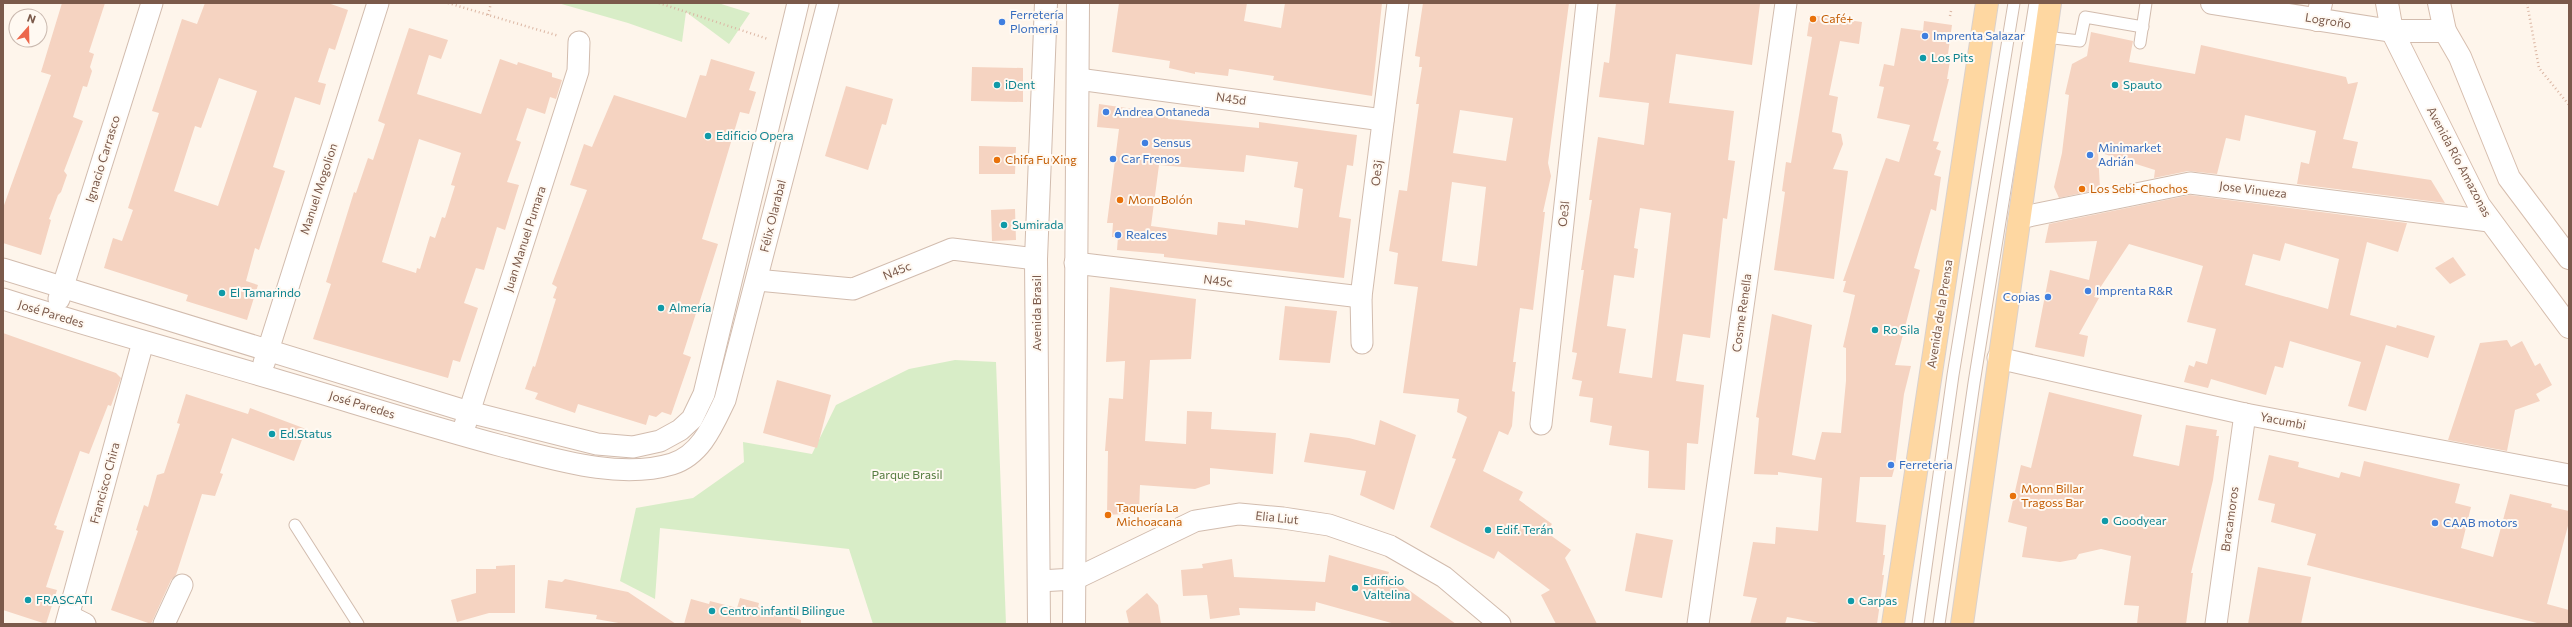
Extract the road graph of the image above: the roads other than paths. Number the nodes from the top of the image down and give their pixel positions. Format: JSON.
{"nodes":[{"id":1,"x":152,"y":3,"type":"edge"},
{"id":2,"x":378,"y":3,"type":"edge"},
{"id":3,"x":798,"y":3,"type":"edge"},
{"id":4,"x":828,"y":3,"type":"edge"},
{"id":5,"x":1046,"y":3,"type":"edge"},
{"id":6,"x":1078,"y":3,"type":"edge"},
{"id":7,"x":1398,"y":3,"type":"edge"},
{"id":8,"x":1587,"y":3,"type":"edge"},
{"id":9,"x":1786,"y":3,"type":"edge"},
{"id":10,"x":1987,"y":3,"type":"edge"},
{"id":11,"x":2014,"y":3,"type":"edge"},
{"id":12,"x":2035,"y":3,"type":"edge"},
{"id":13,"x":2050,"y":3,"type":"edge"},
{"id":14,"x":2146,"y":3,"type":"edge"},
{"id":15,"x":2212,"y":3,"type":"edge"},
{"id":16,"x":2387,"y":3,"type":"edge"},
{"id":17,"x":2439,"y":3,"type":"edge"},
{"id":18,"x":2319,"y":11,"type":"edge"},
{"id":19,"x":2143,"y":27,"type":"junction"},
{"id":20,"x":2392,"y":31,"type":"junction"},
{"id":21,"x":2445,"y":31,"type":"junction"},
{"id":22,"x":2045,"y":37,"type":"junction"},
{"id":23,"x":579,"y":42,"type":"road end"},
{"id":24,"x":2140,"y":43,"type":"dead end"},
{"id":25,"x":1078,"y":78,"type":"junction"},
{"id":26,"x":1383,"y":120,"type":"junction"},
{"id":27,"x":2019,"y":218,"type":"junction"},
{"id":28,"x":2489,"y":221,"type":"junction"},
{"id":29,"x":2569,"y":258,"type":"edge"},
{"id":30,"x":1036,"y":259,"type":"junction"},
{"id":31,"x":1075,"y":263,"type":"junction"},
{"id":32,"x":3,"y":269,"type":"edge"},
{"id":33,"x":757,"y":280,"type":"junction"},
{"id":34,"x":62,"y":287,"type":"junction"},
{"id":35,"x":1361,"y":298,"type":"junction"},
{"id":36,"x":3,"y":299,"type":"edge"},
{"id":37,"x":54,"y":315,"type":"junction"},
{"id":38,"x":2569,"y":327,"type":"edge"},
{"id":39,"x":143,"y":342,"type":"junction"},
{"id":40,"x":1362,"y":343,"type":"dead end"},
{"id":41,"x":268,"y":349,"type":"junction"},
{"id":42,"x":1998,"y":358,"type":"junction"},
{"id":43,"x":261,"y":375,"type":"junction"},
{"id":44,"x":469,"y":412,"type":"junction"},
{"id":45,"x":2245,"y":414,"type":"junction"},
{"id":46,"x":692,"y":419,"type":"junction"},
{"id":47,"x":1541,"y":424,"type":"dead end"},
{"id":48,"x":713,"y":428,"type":"junction"},
{"id":49,"x":462,"y":435,"type":"junction"},
{"id":50,"x":2569,"y":475,"type":"edge"},
{"id":51,"x":295,"y":525,"type":"dead end"},
{"id":52,"x":1075,"y":579,"type":"junction"},
{"id":53,"x":1038,"y":581,"type":"junction"},
{"id":54,"x":182,"y":585,"type":"dead end"},
{"id":55,"x":73,"y":621,"type":"edge"},
{"id":56,"x":164,"y":624,"type":"edge"},
{"id":57,"x":358,"y":624,"type":"edge"},
{"id":58,"x":1039,"y":624,"type":"edge"},
{"id":59,"x":1074,"y":624,"type":"edge"},
{"id":60,"x":1500,"y":624,"type":"edge"},
{"id":61,"x":1698,"y":624,"type":"edge"},
{"id":62,"x":1893,"y":624,"type":"edge"},
{"id":63,"x":1918,"y":624,"type":"edge"},
{"id":64,"x":1939,"y":624,"type":"edge"},
{"id":65,"x":1962,"y":624,"type":"edge"},
{"id":66,"x":2216,"y":624,"type":"edge"}],
"edges":[{"from":1,"to":34,"type":"street","name":"Ignacio Carrasco"},
{"from":2,"to":41,"type":"street","name":"Manuel Mogolion"},
{"from":3,"to":46,"type":"street","name":"Félix Olarabal"},
{"from":4,"to":33,"type":"street","name":"Félix Olarabal"},
{"from":5,"to":30,"type":"street","name":"Avenida Brasil"},
{"from":6,"to":25,"type":"street"},
{"from":7,"to":26,"type":"street","name":"Oe3j"},
{"from":8,"to":47,"type":"street","name":"Oe3l"},
{"from":9,"to":61,"type":"street","name":"Cosme Renella"},
{"from":10,"to":62,"type":"main road","name":"Avenida de la Prensa"},
{"from":11,"to":63,"type":"lane"},
{"from":12,"to":64,"type":"lane"},
{"from":13,"to":22,"type":"main road"},
{"from":14,"to":19,"type":"lane"},
{"from":15,"to":18,"type":"street","name":"Logroño"},
{"from":16,"to":20,"type":"street","name":"Avenida Río Amazonas"},
{"from":17,"to":21,"type":"street"},
{"from":18,"to":20,"type":"street","name":"Logroño"},
{"from":19,"to":22,"type":"lane"},
{"from":19,"to":24,"type":"lane"},
{"from":20,"to":21,"type":"street","name":"Logroño"},
{"from":20,"to":28,"type":"street","name":"Avenida Río Amazonas"},
{"from":21,"to":29,"type":"street"},
{"from":22,"to":27,"type":"main road"},
{"from":23,"to":44,"type":"street","name":"Juan Manuel Pumara"},
{"from":25,"to":26,"type":"street","name":"N45d"},
{"from":25,"to":31,"type":"street"},
{"from":26,"to":35,"type":"street","name":"Oe3j"},
{"from":27,"to":28,"type":"street","name":"Jose Vinueza"},
{"from":27,"to":42,"type":"main road"},
{"from":28,"to":38,"type":"street","name":"Avenida Río Amazonas"},
{"from":30,"to":33,"type":"street","name":"N45c"},
{"from":30,"to":53,"type":"street","name":"Avenida Brasil"},
{"from":31,"to":35,"type":"street","name":"N45c"},
{"from":31,"to":52,"type":"street"},
{"from":32,"to":34,"type":"street","name":"José Paredes"},
{"from":33,"to":48,"type":"street","name":"Félix Olarabal"},
{"from":34,"to":37,"type":"street","name":"Ignacio Carrasco"},
{"from":34,"to":41,"type":"street","name":"José Paredes"},
{"from":35,"to":40,"type":"street","name":"Oe3j"},
{"from":36,"to":37,"type":"street","name":"José Paredes"},
{"from":37,"to":39,"type":"street","name":"José Paredes"},
{"from":39,"to":43,"type":"street","name":"José Paredes"},
{"from":39,"to":55,"type":"street","name":"Francisco Chira"},
{"from":41,"to":43,"type":"street","name":"Manuel Mogolion"},
{"from":41,"to":44,"type":"street","name":"José Paredes"},
{"from":42,"to":45,"type":"street","name":"Yacumbi"},
{"from":42,"to":65,"type":"main road"},
{"from":43,"to":49,"type":"street","name":"José Paredes"},
{"from":44,"to":46,"type":"street","name":"José Paredes"},
{"from":44,"to":49,"type":"street","name":"Juan Manuel Pumara"},
{"from":45,"to":50,"type":"street","name":"Yacumbi"},
{"from":45,"to":66,"type":"street","name":"Bracamoros"},
{"from":46,"to":48,"type":"street"},
{"from":48,"to":49,"type":"street","name":"José Paredes"},
{"from":51,"to":57,"type":"lane"},
{"from":52,"to":53,"type":"street","name":"Elia Liut"},
{"from":52,"to":59,"type":"street"},
{"from":52,"to":60,"type":"street","name":"Elia Liut"},
{"from":53,"to":58,"type":"street","name":"Avenida Brasil"},
{"from":54,"to":56,"type":"street"}]}
